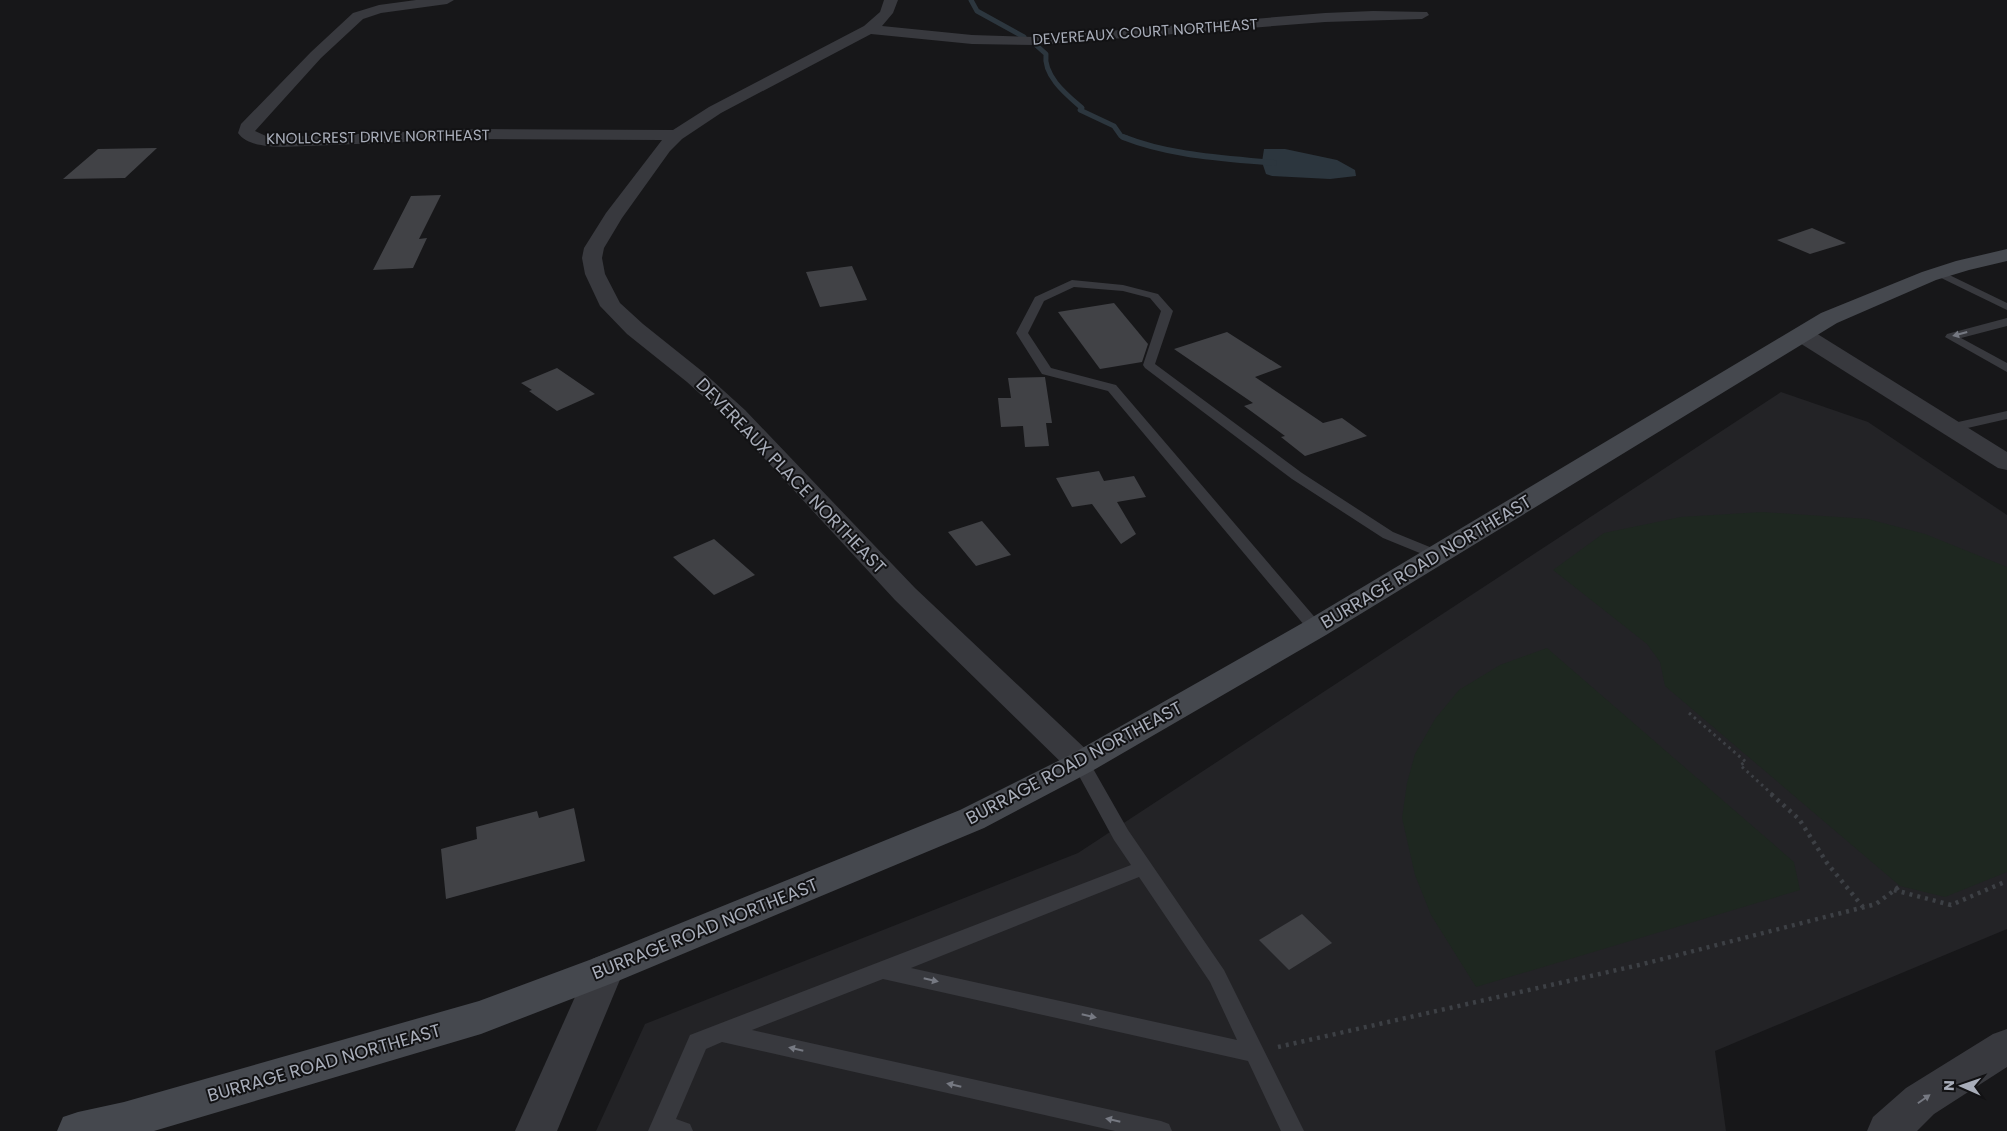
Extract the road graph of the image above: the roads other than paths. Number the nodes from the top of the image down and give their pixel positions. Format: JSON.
{"nodes":[{"id":1,"x":447,"y":0,"type":"edge"},
{"id":2,"x":891,"y":0,"type":"edge"},
{"id":3,"x":1422,"y":15,"type":"dead end"},
{"id":4,"x":869,"y":29,"type":"junction"},
{"id":5,"x":676,"y":136,"type":"junction"},
{"id":6,"x":2007,"y":255,"type":"edge"},
{"id":7,"x":1939,"y":273,"type":"junction"},
{"id":8,"x":2003,"y":303,"type":"edge"},
{"id":9,"x":2007,"y":322,"type":"edge"},
{"id":10,"x":1994,"y":325,"type":"junction"},
{"id":11,"x":2007,"y":332,"type":"edge"},
{"id":12,"x":1803,"y":335,"type":"junction"},
{"id":13,"x":2007,"y":368,"type":"edge"},
{"id":14,"x":2007,"y":415,"type":"edge"},
{"id":15,"x":1950,"y":428,"type":"junction"},
{"id":16,"x":2007,"y":464,"type":"edge"},
{"id":17,"x":1437,"y":555,"type":"junction"},
{"id":18,"x":1316,"y":628,"type":"junction"},
{"id":19,"x":1081,"y":763,"type":"junction"},
{"id":20,"x":1144,"y":868,"type":"junction"},
{"id":21,"x":605,"y":970,"type":"junction"},
{"id":22,"x":883,"y":970,"type":"junction"},
{"id":23,"x":722,"y":1033,"type":"junction"},
{"id":24,"x":2007,"y":1046,"type":"edge"},
{"id":25,"x":1254,"y":1052,"type":"junction"},
{"id":26,"x":668,"y":1129,"type":"edge"},
{"id":27,"x":78,"y":1131,"type":"edge"},
{"id":28,"x":536,"y":1131,"type":"edge"},
{"id":29,"x":1161,"y":1131,"type":"edge"},
{"id":30,"x":1293,"y":1131,"type":"edge"},
{"id":31,"x":1888,"y":1131,"type":"edge"}],
"edges":[{"from":1,"to":5,"type":"street","name":"KNOLLCREST DRIVE NORTHEAST"},
{"from":2,"to":4,"type":"street","name":"DEVEREAUX PLACE NORTHEAST"},
{"from":3,"to":4,"type":"street","name":"DEVEREAUX COURT NORTHEAST"},
{"from":4,"to":5,"type":"street","name":"DEVEREAUX PLACE NORTHEAST"},
{"from":5,"to":19,"type":"street","name":"DEVEREAUX PLACE NORTHEAST"},
{"from":6,"to":7,"type":"street","name":"BURRAGE ROAD NORTHEAST"},
{"from":7,"to":8,"type":"lane"},
{"from":7,"to":12,"type":"street","name":"BURRAGE ROAD NORTHEAST"},
{"from":9,"to":10,"type":"lane"},
{"from":10,"to":11,"type":"lane"},
{"from":10,"to":13,"type":"lane","one_way":true},
{"from":12,"to":15,"type":"street"},
{"from":12,"to":17,"type":"street","name":"BURRAGE ROAD NORTHEAST"},
{"from":14,"to":15,"type":"lane"},
{"from":15,"to":16,"type":"street"},
{"from":17,"to":18,"type":"street","name":"BURRAGE ROAD NORTHEAST"},
{"from":17,"to":18,"type":"lane"},
{"from":18,"to":19,"type":"street","name":"BURRAGE ROAD NORTHEAST"},
{"from":19,"to":20,"type":"lane"},
{"from":19,"to":21,"type":"street","name":"BURRAGE ROAD NORTHEAST"},
{"from":20,"to":22,"type":"lane"},
{"from":20,"to":25,"type":"lane"},
{"from":21,"to":27,"type":"street","name":"BURRAGE ROAD NORTHEAST"},
{"from":21,"to":28,"type":"street"},
{"from":22,"to":23,"type":"lane"},
{"from":22,"to":25,"type":"lane","one_way":true},
{"from":23,"to":26,"type":"lane"},
{"from":29,"to":23,"type":"lane","one_way":true},
{"from":31,"to":24,"type":"street","one_way":true},
{"from":25,"to":30,"type":"lane"}]}
